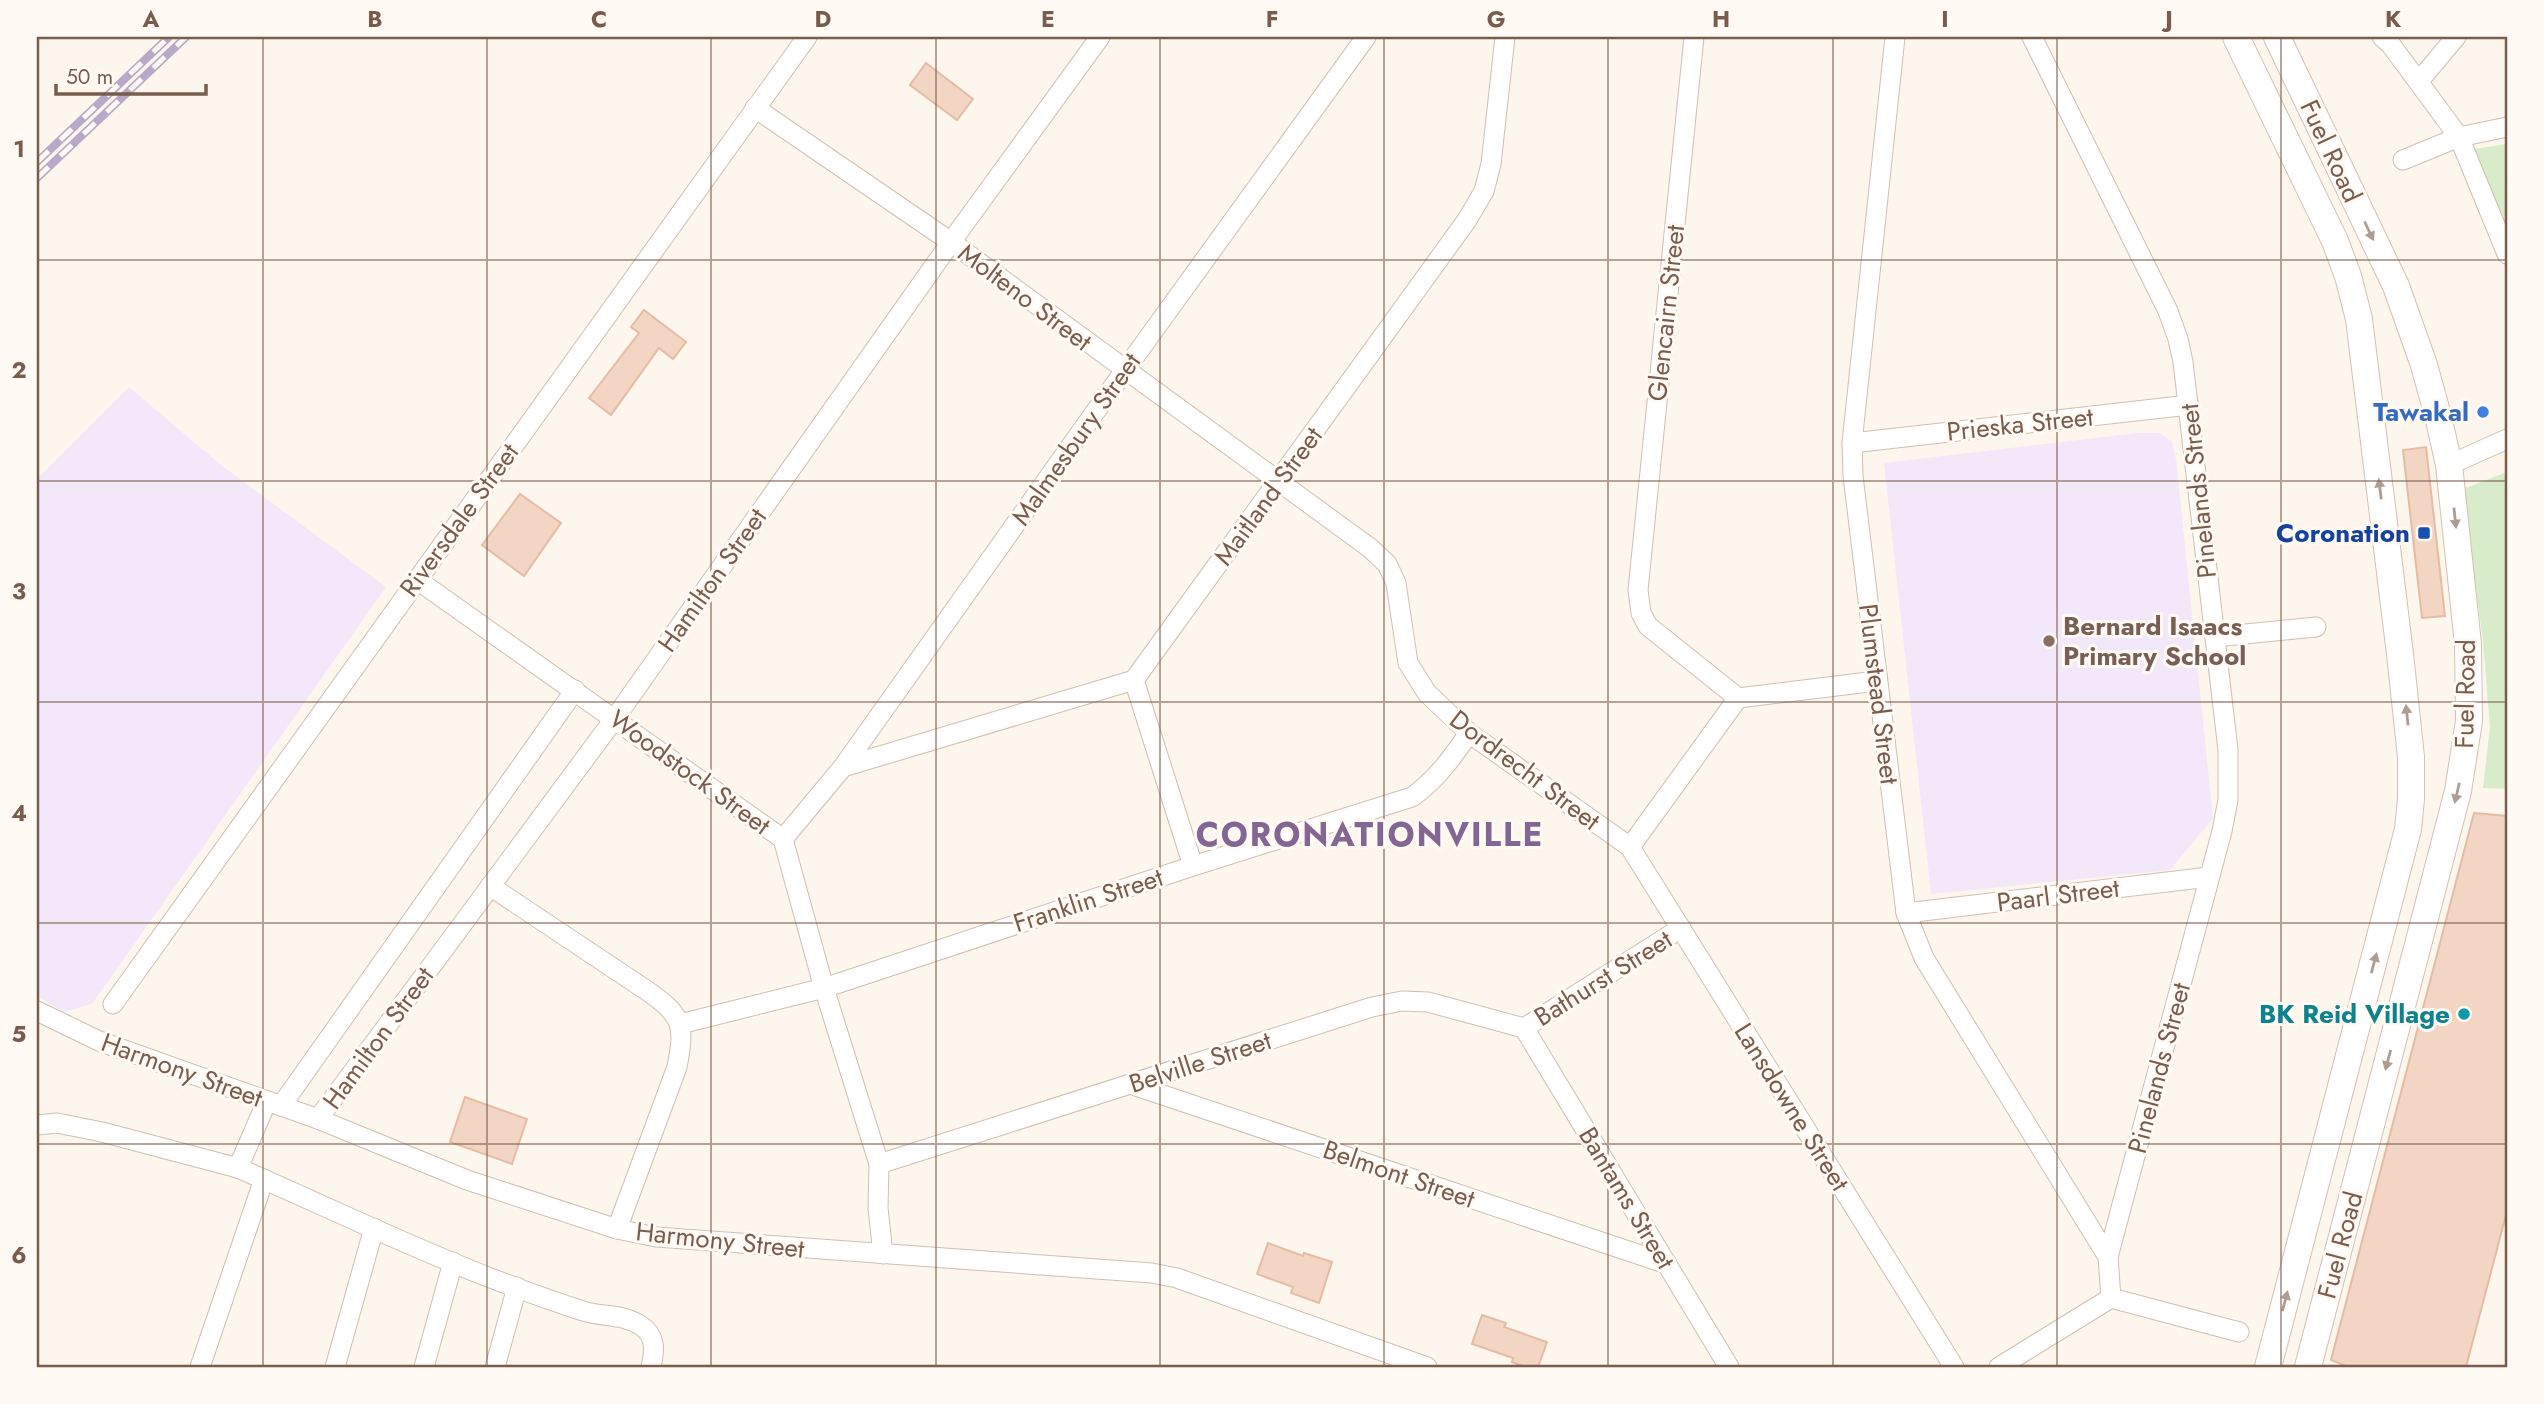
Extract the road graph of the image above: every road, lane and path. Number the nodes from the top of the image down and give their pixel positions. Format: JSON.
{"nodes":[{"id":1,"x":807,"y":37,"type":"edge"},
{"id":2,"x":1100,"y":37,"type":"edge"},
{"id":3,"x":1366,"y":37,"type":"edge"},
{"id":4,"x":1505,"y":37,"type":"edge"},
{"id":5,"x":1694,"y":37,"type":"edge"},
{"id":6,"x":1895,"y":37,"type":"edge"},
{"id":7,"x":2032,"y":37,"type":"edge"},
{"id":8,"x":2236,"y":37,"type":"edge"},
{"id":9,"x":2277,"y":37,"type":"edge"},
{"id":10,"x":2382,"y":37,"type":"edge"},
{"id":11,"x":2456,"y":37,"type":"edge"},
{"id":12,"x":2419,"y":81,"type":"junction"},
{"id":13,"x":755,"y":108,"type":"junction"},
{"id":14,"x":2507,"y":127,"type":"edge"},
{"id":15,"x":2459,"y":137,"type":"junction"},
{"id":16,"x":2403,"y":160,"type":"dead end"},
{"id":17,"x":951,"y":242,"type":"junction"},
{"id":18,"x":2507,"y":254,"type":"edge"},
{"id":19,"x":1125,"y":370,"type":"junction"},
{"id":20,"x":2189,"y":405,"type":"junction"},
{"id":21,"x":2507,"y":439,"type":"edge"},
{"id":22,"x":1852,"y":443,"type":"junction"},
{"id":23,"x":2449,"y":465,"type":"junction"},
{"id":24,"x":1279,"y":481,"type":"junction"},
{"id":25,"x":416,"y":579,"type":"junction"},
{"id":26,"x":1401,"y":609,"type":"joint"},
{"id":27,"x":2316,"y":627,"type":"dead end"},
{"id":28,"x":2215,"y":637,"type":"junction"},
{"id":29,"x":1134,"y":680,"type":"junction"},
{"id":30,"x":1877,"y":681,"type":"junction"},
{"id":31,"x":575,"y":690,"type":"junction"},
{"id":32,"x":1738,"y":698,"type":"junction"},
{"id":33,"x":615,"y":718,"type":"junction"},
{"id":34,"x":1469,"y":733,"type":"junction"},
{"id":35,"x":843,"y":767,"type":"junction"},
{"id":36,"x":783,"y":839,"type":"junction"},
{"id":37,"x":1630,"y":847,"type":"junction"},
{"id":38,"x":1193,"y":866,"type":"junction"},
{"id":39,"x":2209,"y":877,"type":"junction"},
{"id":40,"x":490,"y":886,"type":"junction"},
{"id":41,"x":1906,"y":913,"type":"junction"},
{"id":42,"x":1681,"y":928,"type":"junction"},
{"id":43,"x":824,"y":988,"type":"junction"},
{"id":44,"x":113,"y":1004,"type":"dead end"},
{"id":45,"x":37,"y":1012,"type":"edge"},
{"id":46,"x":680,"y":1024,"type":"junction"},
{"id":47,"x":1524,"y":1028,"type":"junction"},
{"id":48,"x":1130,"y":1084,"type":"junction"},
{"id":49,"x":274,"y":1103,"type":"junction"},
{"id":50,"x":318,"y":1119,"type":"junction"},
{"id":51,"x":37,"y":1125,"type":"edge"},
{"id":52,"x":878,"y":1164,"type":"junction"},
{"id":53,"x":238,"y":1168,"type":"junction"},
{"id":54,"x":264,"y":1180,"type":"junction"},
{"id":55,"x":374,"y":1228,"type":"junction"},
{"id":56,"x":617,"y":1229,"type":"junction"},
{"id":57,"x":883,"y":1255,"type":"junction"},
{"id":58,"x":2108,"y":1257,"type":"junction"},
{"id":59,"x":453,"y":1262,"type":"junction"},
{"id":60,"x":1667,"y":1264,"type":"junction"},
{"id":61,"x":517,"y":1287,"type":"junction"},
{"id":62,"x":2111,"y":1298,"type":"junction"},
{"id":63,"x":2239,"y":1332,"type":"dead end"},
{"id":64,"x":200,"y":1367,"type":"edge"},
{"id":65,"x":335,"y":1367,"type":"edge"},
{"id":66,"x":424,"y":1367,"type":"edge"},
{"id":67,"x":495,"y":1367,"type":"edge"},
{"id":68,"x":651,"y":1367,"type":"edge"},
{"id":69,"x":1427,"y":1367,"type":"edge"},
{"id":70,"x":1729,"y":1367,"type":"edge"},
{"id":71,"x":1954,"y":1367,"type":"edge"},
{"id":72,"x":1999,"y":1367,"type":"edge"},
{"id":73,"x":2268,"y":1367,"type":"edge"},
{"id":74,"x":2308,"y":1367,"type":"edge"}],
"edges":[{"from":1,"to":13,"type":"street","name":"Riversdale Street"},
{"from":2,"to":17,"type":"street","name":"Hamilton Street"},
{"from":3,"to":19,"type":"street","name":"Malmesbury Street"},
{"from":4,"to":24,"type":"street","name":"Maitland Street"},
{"from":5,"to":32,"type":"street","name":"Glencairn Street"},
{"from":6,"to":22,"type":"street","name":"Plumstead Street"},
{"from":7,"to":20,"type":"street","name":"Pinelands Street"},
{"from":73,"to":8,"type":"main road","name":"Fuel Road","one_way":true},
{"from":9,"to":23,"type":"main road","name":"Fuel Road","one_way":true},
{"from":10,"to":12,"type":"street"},
{"from":11,"to":12,"type":"street"},
{"from":12,"to":15,"type":"street"},
{"from":13,"to":17,"type":"street","name":"Molteno Street"},
{"from":13,"to":25,"type":"street","name":"Riversdale Street"},
{"from":14,"to":15,"type":"street"},
{"from":15,"to":16,"type":"street"},
{"from":15,"to":18,"type":"street"},
{"from":17,"to":19,"type":"street","name":"Molteno Street"},
{"from":17,"to":33,"type":"street","name":"Hamilton Street"},
{"from":19,"to":24,"type":"street","name":"Molteno Street"},
{"from":19,"to":35,"type":"street","name":"Malmesbury Street"},
{"from":20,"to":22,"type":"street","name":"Prieska Street"},
{"from":20,"to":28,"type":"street","name":"Pinelands Street"},
{"from":21,"to":23,"type":"street"},
{"from":22,"to":30,"type":"street","name":"Plumstead Street"},
{"from":23,"to":74,"type":"main road","name":"Fuel Road","one_way":true},
{"from":24,"to":26,"type":"street","name":"Molteno Street"},
{"from":24,"to":29,"type":"street","name":"Maitland Street"},
{"from":25,"to":31,"type":"street","name":"Woodstock Street"},
{"from":25,"to":44,"type":"street","name":"Riversdale Street"},
{"from":26,"to":34,"type":"street","name":"Dordrecht Street"},
{"from":27,"to":28,"type":"street"},
{"from":28,"to":39,"type":"street","name":"Pinelands Street"},
{"from":29,"to":35,"type":"street"},
{"from":29,"to":38,"type":"street"},
{"from":30,"to":32,"type":"street"},
{"from":30,"to":41,"type":"street","name":"Plumstead Street"},
{"from":31,"to":33,"type":"street","name":"Woodstock Street"},
{"from":31,"to":49,"type":"street"},
{"from":32,"to":37,"type":"street"},
{"from":33,"to":36,"type":"street","name":"Woodstock Street"},
{"from":33,"to":40,"type":"street","name":"Hamilton Street"},
{"from":34,"to":37,"type":"street","name":"Dordrecht Street"},
{"from":34,"to":38,"type":"street","name":"Franklin Street"},
{"from":35,"to":36,"type":"street","name":"Malmesbury Street"},
{"from":36,"to":43,"type":"street","name":"Woodstock Street"},
{"from":37,"to":42,"type":"street","name":"Lansdowne Street"},
{"from":38,"to":43,"type":"street","name":"Franklin Street"},
{"from":39,"to":41,"type":"street","name":"Paarl Street"},
{"from":39,"to":58,"type":"street","name":"Pinelands Street"},
{"from":40,"to":46,"type":"street"},
{"from":40,"to":50,"type":"street","name":"Hamilton Street"},
{"from":41,"to":58,"type":"street","name":"Plumstead Street"},
{"from":42,"to":47,"type":"street","name":"Bathurst Street"},
{"from":42,"to":71,"type":"street","name":"Lansdowne Street"},
{"from":43,"to":46,"type":"street","name":"Franklin Street"},
{"from":43,"to":52,"type":"street","name":"Woodstock Street"},
{"from":45,"to":49,"type":"street","name":"Harmony Street"},
{"from":46,"to":56,"type":"street"},
{"from":47,"to":48,"type":"street","name":"Belville Street"},
{"from":47,"to":60,"type":"street","name":"Bantams Street"},
{"from":48,"to":52,"type":"street","name":"Belville Street"},
{"from":48,"to":60,"type":"street","name":"Belmont Street"},
{"from":49,"to":50,"type":"street","name":"Harmony Street"},
{"from":49,"to":53,"type":"street"},
{"from":50,"to":56,"type":"street","name":"Harmony Street"},
{"from":51,"to":53,"type":"street"},
{"from":52,"to":57,"type":"street","name":"Woodstock Street"},
{"from":53,"to":54,"type":"street"},
{"from":54,"to":55,"type":"street"},
{"from":54,"to":64,"type":"street"},
{"from":55,"to":59,"type":"street"},
{"from":55,"to":65,"type":"street"},
{"from":56,"to":57,"type":"street","name":"Harmony Street"},
{"from":57,"to":69,"type":"street","name":"Harmony Street"},
{"from":58,"to":62,"type":"street","name":"Plumstead Street"},
{"from":59,"to":61,"type":"street"},
{"from":59,"to":66,"type":"street"},
{"from":60,"to":70,"type":"street","name":"Bantams Street"},
{"from":61,"to":67,"type":"street"},
{"from":61,"to":68,"type":"street"},
{"from":62,"to":63,"type":"street"},
{"from":62,"to":72,"type":"street"}]}
